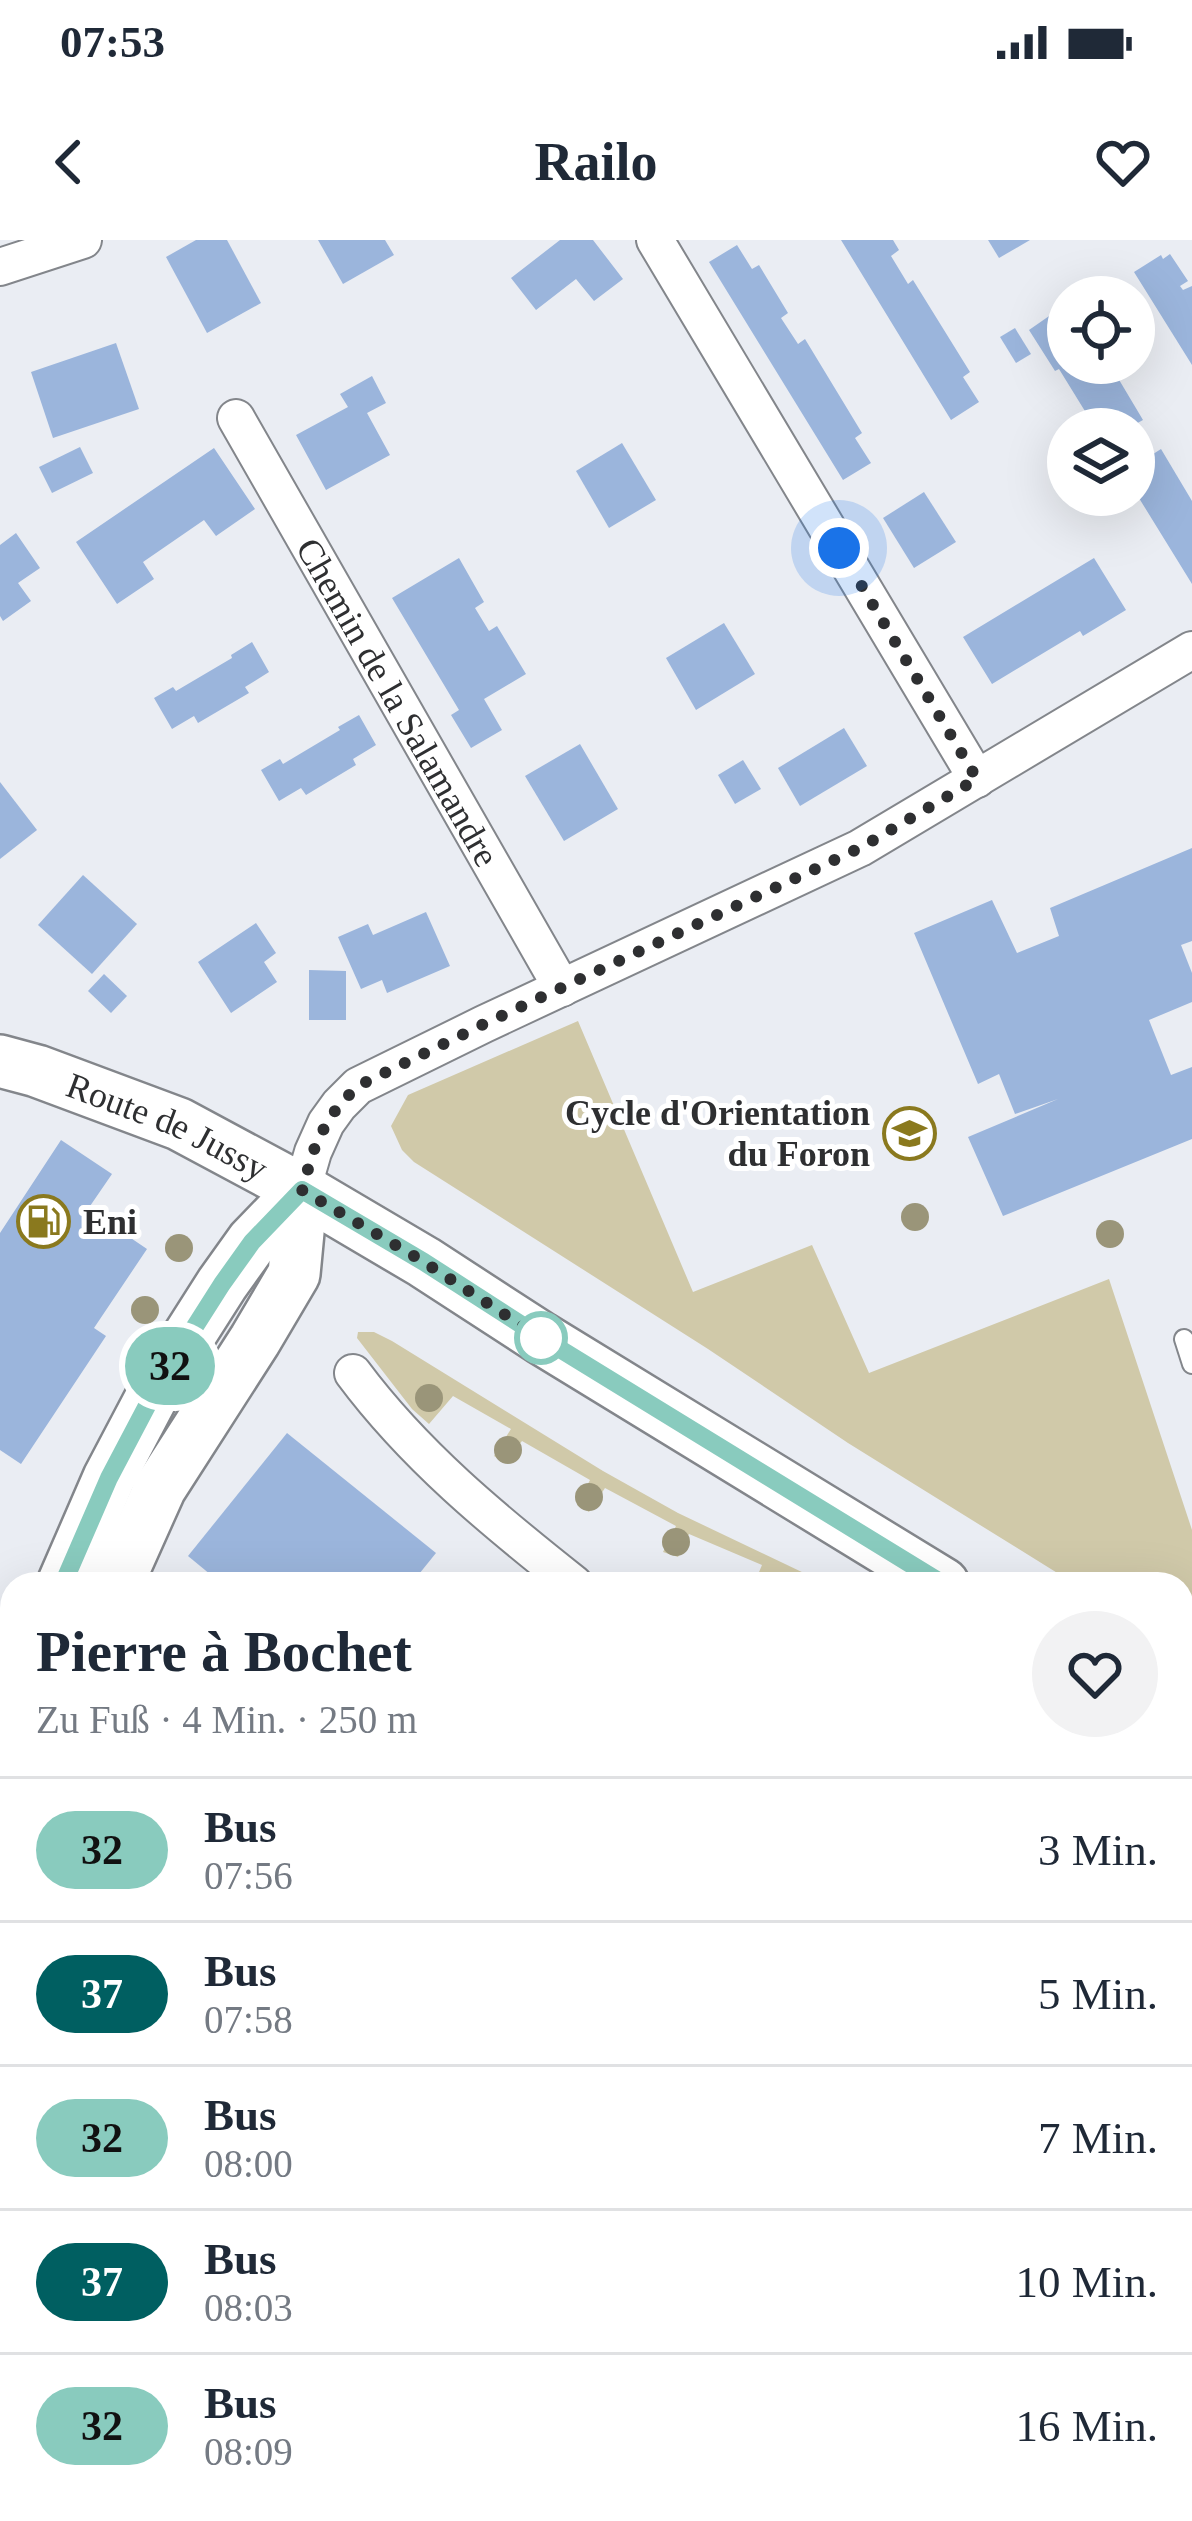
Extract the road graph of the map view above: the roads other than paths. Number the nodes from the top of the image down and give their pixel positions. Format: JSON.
{"nodes":[{"id":1,"x":82,"y":240,"type":"edge"},
{"id":2,"x":655,"y":240,"type":"edge"},
{"id":3,"x":0,"y":267,"type":"edge"},
{"id":4,"x":236,"y":418,"type":"dead end"},
{"id":5,"x":1192,"y":650,"type":"edge"},
{"id":6,"x":977,"y":779,"type":"junction"},
{"id":7,"x":562,"y":988,"type":"junction"},
{"id":8,"x":0,"y":1061,"type":"edge"},
{"id":9,"x":302,"y":1190,"type":"junction"},
{"id":10,"x":1184,"y":1339,"type":"dead end"},
{"id":11,"x":1192,"y":1364,"type":"edge"},
{"id":12,"x":352,"y":1372,"type":"dead end"},
{"id":13,"x":68,"y":1572,"type":"edge"},
{"id":14,"x":122,"y":1572,"type":"edge"},
{"id":15,"x":559,"y":1572,"type":"edge"},
{"id":16,"x":923,"y":1572,"type":"edge"}],
"edges":[{"from":1,"to":3,"type":"street"},
{"from":2,"to":6,"type":"street"},
{"from":4,"to":7,"type":"street","name":"Chemin de la Salamandre"},
{"from":5,"to":6,"type":"street"},
{"from":6,"to":7,"type":"street"},
{"from":7,"to":9,"type":"street"},
{"from":8,"to":9,"type":"main road","name":"Route de Jussy"},
{"from":9,"to":13,"type":"main road"},
{"from":9,"to":14,"type":"main road"},
{"from":9,"to":16,"type":"main road","name":"Route de Jussy"},
{"from":10,"to":11,"type":"lane"},
{"from":12,"to":15,"type":"street"}]}
